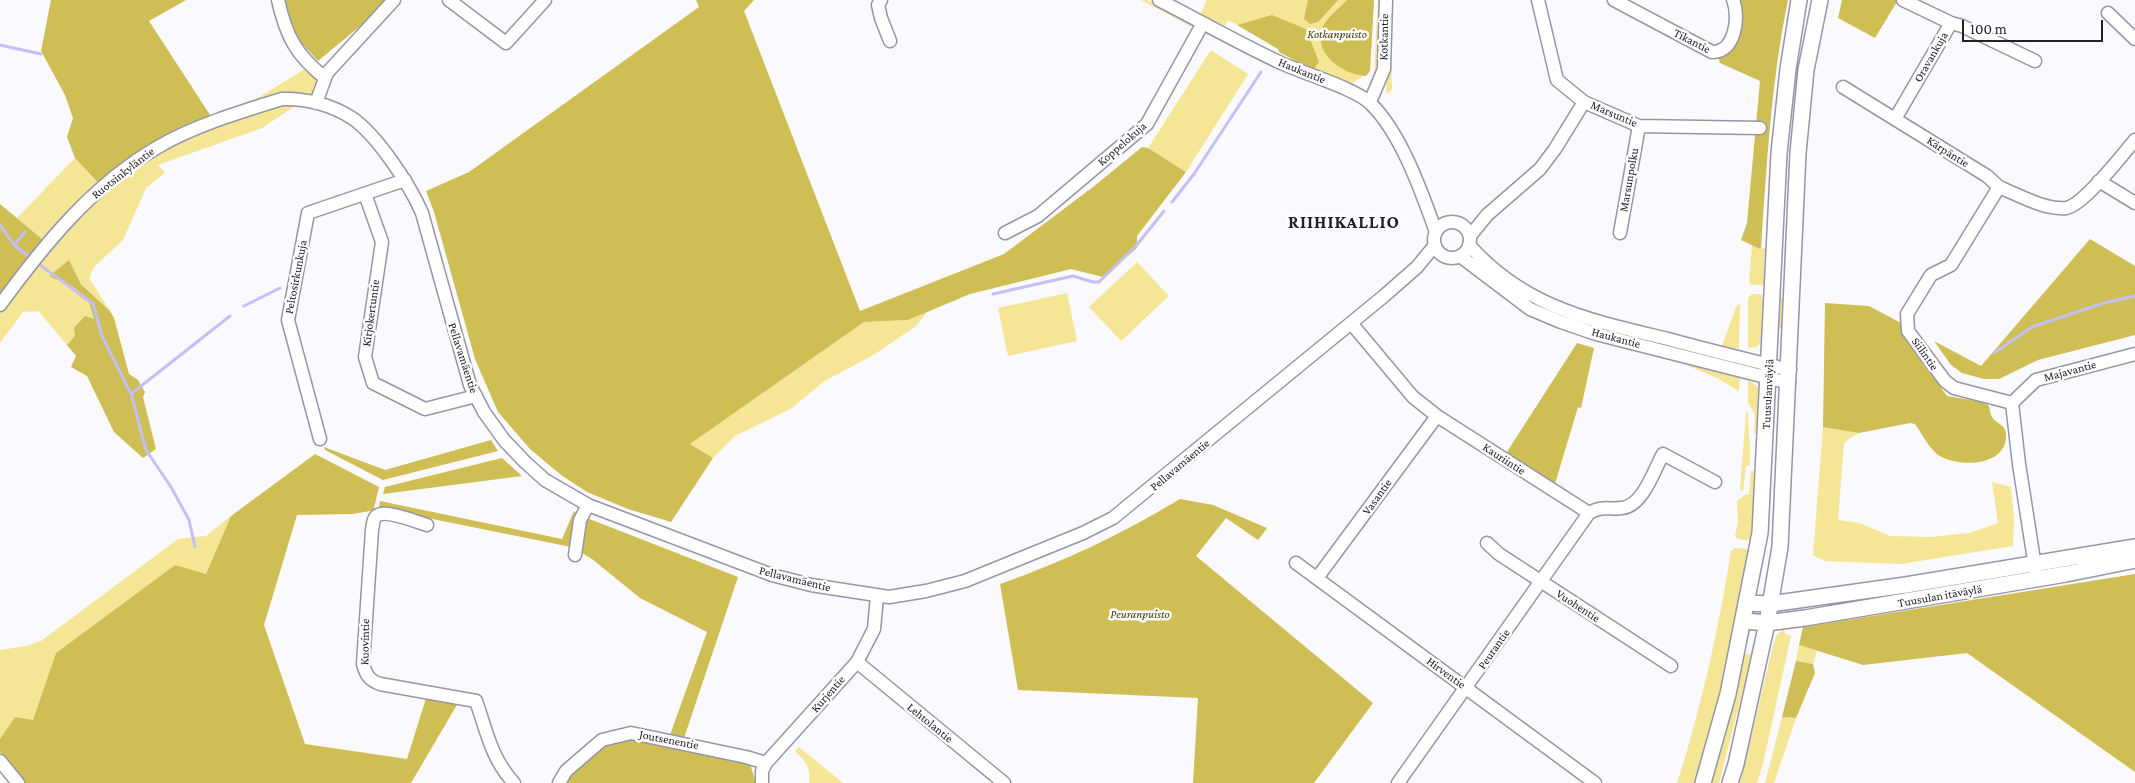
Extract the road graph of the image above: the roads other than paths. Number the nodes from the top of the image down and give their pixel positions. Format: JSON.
{"nodes":[{"id":1,"x":278,"y":0,"type":"edge"},
{"id":2,"x":394,"y":0,"type":"edge"},
{"id":3,"x":449,"y":0,"type":"edge"},
{"id":4,"x":545,"y":0,"type":"edge"},
{"id":5,"x":881,"y":0,"type":"edge"},
{"id":6,"x":1160,"y":0,"type":"edge"},
{"id":7,"x":1386,"y":0,"type":"edge"},
{"id":8,"x":1538,"y":0,"type":"edge"},
{"id":9,"x":1614,"y":0,"type":"edge"},
{"id":10,"x":1733,"y":0,"type":"edge"},
{"id":11,"x":1799,"y":0,"type":"edge"},
{"id":12,"x":1820,"y":0,"type":"edge"},
{"id":13,"x":1903,"y":0,"type":"edge"},
{"id":14,"x":2108,"y":13,"type":"dead end"},
{"id":15,"x":1203,"y":23,"type":"junction"},
{"id":16,"x":1951,"y":23,"type":"junction"},
{"id":17,"x":2135,"y":39,"type":"edge"},
{"id":18,"x":890,"y":41,"type":"dead end"},
{"id":19,"x":2035,"y":60,"type":"dead end"},
{"id":20,"x":325,"y":78,"type":"junction"},
{"id":21,"x":1843,"y":87,"type":"dead end"},
{"id":22,"x":1370,"y":102,"type":"junction"},
{"id":23,"x":1584,"y":102,"type":"junction"},
{"id":24,"x":316,"y":103,"type":"junction"},
{"id":25,"x":1895,"y":119,"type":"junction"},
{"id":26,"x":1638,"y":126,"type":"junction"},
{"id":27,"x":1760,"y":128,"type":"dead end"},
{"id":28,"x":2135,"y":140,"type":"edge"},
{"id":29,"x":405,"y":180,"type":"junction"},
{"id":30,"x":2099,"y":181,"type":"junction"},
{"id":31,"x":1999,"y":187,"type":"junction"},
{"id":32,"x":365,"y":194,"type":"junction"},
{"id":33,"x":1426,"y":202,"type":"junction"},
{"id":34,"x":2135,"y":203,"type":"edge"},
{"id":35,"x":1448,"y":222,"type":"junction"},
{"id":36,"x":1436,"y":232,"type":"junction"},
{"id":37,"x":1005,"y":233,"type":"dead end"},
{"id":38,"x":1620,"y":233,"type":"dead end"},
{"id":39,"x":1467,"y":236,"type":"junction"},
{"id":40,"x":1439,"y":250,"type":"junction"},
{"id":41,"x":1460,"y":256,"type":"junction"},
{"id":42,"x":0,"y":305,"type":"edge"},
{"id":43,"x":1351,"y":323,"type":"junction"},
{"id":44,"x":2135,"y":354,"type":"edge"},
{"id":45,"x":1769,"y":372,"type":"junction"},
{"id":46,"x":1789,"y":376,"type":"junction"},
{"id":47,"x":476,"y":396,"type":"junction"},
{"id":48,"x":2012,"y":403,"type":"junction"},
{"id":49,"x":1437,"y":416,"type":"junction"},
{"id":50,"x":320,"y":439,"type":"dead end"},
{"id":51,"x":1715,"y":482,"type":"dead end"},
{"id":52,"x":588,"y":505,"type":"junction"},
{"id":53,"x":1589,"y":513,"type":"junction"},
{"id":54,"x":427,"y":525,"type":"dead end"},
{"id":55,"x":1487,"y":543,"type":"dead end"},
{"id":56,"x":2135,"y":548,"type":"edge"},
{"id":57,"x":575,"y":555,"type":"dead end"},
{"id":58,"x":2135,"y":560,"type":"edge"},
{"id":59,"x":1296,"y":563,"type":"dead end"},
{"id":60,"x":2036,"y":572,"type":"junction"},
{"id":61,"x":1317,"y":578,"type":"junction"},
{"id":62,"x":1541,"y":582,"type":"junction"},
{"id":63,"x":877,"y":596,"type":"junction"},
{"id":64,"x":1747,"y":603,"type":"junction"},
{"id":65,"x":1770,"y":604,"type":"junction"},
{"id":66,"x":1744,"y":621,"type":"junction"},
{"id":67,"x":1767,"y":623,"type":"junction"},
{"id":68,"x":857,"y":662,"type":"junction"},
{"id":69,"x":1671,"y":666,"type":"dead end"},
{"id":70,"x":1467,"y":688,"type":"junction"},
{"id":71,"x":0,"y":761,"type":"edge"},
{"id":72,"x":766,"y":763,"type":"junction"},
{"id":73,"x":18,"y":783,"type":"edge"},
{"id":74,"x":514,"y":783,"type":"edge"},
{"id":75,"x":559,"y":783,"type":"edge"},
{"id":76,"x":762,"y":783,"type":"edge"},
{"id":77,"x":1004,"y":783,"type":"edge"},
{"id":78,"x":1398,"y":783,"type":"edge"},
{"id":79,"x":1595,"y":783,"type":"edge"},
{"id":80,"x":1703,"y":783,"type":"edge"},
{"id":81,"x":1730,"y":783,"type":"edge"}],
"edges":[{"from":1,"to":20,"type":"street"},
{"from":2,"to":20,"type":"street"},
{"from":3,"to":4,"type":"street"},
{"from":5,"to":18,"type":"street"},
{"from":6,"to":15,"type":"street","name":"Haukantie"},
{"from":7,"to":22,"type":"street","name":"Kotkantie"},
{"from":8,"to":23,"type":"street","name":"Marsuntie"},
{"from":9,"to":10,"type":"street","name":"Tikantie"},
{"from":11,"to":45,"type":"main road","name":"Tuusulanväylä"},
{"from":12,"to":46,"type":"main road","name":"Tuusulanväylä"},
{"from":13,"to":16,"type":"street"},
{"from":14,"to":17,"type":"street"},
{"from":15,"to":22,"type":"street","name":"Haukantie"},
{"from":15,"to":37,"type":"street","name":"Koppelokuja"},
{"from":16,"to":19,"type":"street","name":"Oravankuja"},
{"from":16,"to":25,"type":"street","name":"Oravankuja"},
{"from":20,"to":24,"type":"street"},
{"from":21,"to":25,"type":"street","name":"Kärpäntie"},
{"from":22,"to":33,"type":"street","name":"Haukantie"},
{"from":23,"to":26,"type":"street","name":"Marsuntie"},
{"from":23,"to":39,"type":"street"},
{"from":24,"to":29,"type":"street","name":"Pellavamäentie"},
{"from":24,"to":42,"type":"street","name":"Ruotsinkyläntie"},
{"from":25,"to":31,"type":"street","name":"Kärpäntie"},
{"from":26,"to":27,"type":"street","name":"Marsuntie"},
{"from":26,"to":38,"type":"street","name":"Marsunpolku"},
{"from":28,"to":30,"type":"street"},
{"from":29,"to":32,"type":"street","name":"Peltosirkunkuja"},
{"from":29,"to":47,"type":"street","name":"Pellavamäentie"},
{"from":30,"to":31,"type":"street"},
{"from":30,"to":34,"type":"street"},
{"from":31,"to":48,"type":"street","name":"Siilintie"},
{"from":32,"to":47,"type":"street","name":"Kirjokertuntie"},
{"from":32,"to":50,"type":"street","name":"Peltosirkunkuja"},
{"from":33,"to":35,"type":"street","name":"Haukantie"},
{"from":33,"to":36,"type":"street","name":"Haukantie"},
{"from":35,"to":36,"type":"street"},
{"from":35,"to":39,"type":"street"},
{"from":36,"to":40,"type":"street"},
{"from":39,"to":41,"type":"street"},
{"from":39,"to":45,"type":"street","name":"Haukantie"},
{"from":40,"to":41,"type":"street"},
{"from":40,"to":43,"type":"street","name":"Pellavamäentie"},
{"from":41,"to":45,"type":"street","name":"Haukantie"},
{"from":43,"to":49,"type":"street","name":"Kauriintie"},
{"from":43,"to":63,"type":"street","name":"Pellavamäentie"},
{"from":44,"to":48,"type":"street","name":"Majavantie"},
{"from":45,"to":46,"type":"street","name":"Haukantie"},
{"from":45,"to":64,"type":"main road","name":"Tuusulanväylä"},
{"from":46,"to":65,"type":"main road","name":"Tuusulanväylä"},
{"from":47,"to":52,"type":"street","name":"Pellavamäentie"},
{"from":48,"to":60,"type":"street"},
{"from":49,"to":53,"type":"street","name":"Kauriintie"},
{"from":49,"to":61,"type":"street","name":"Vasantie"},
{"from":51,"to":53,"type":"street"},
{"from":52,"to":57,"type":"street"},
{"from":52,"to":63,"type":"street","name":"Pellavamäentie"},
{"from":53,"to":62,"type":"street","name":"Peurantie"},
{"from":54,"to":74,"type":"street","name":"Kuovintie"},
{"from":55,"to":62,"type":"street","name":"Vuohentie"},
{"from":56,"to":60,"type":"main road","name":"Tuusulan itäväylä"},
{"from":58,"to":60,"type":"main road","name":"Tuusulan itäväylä"},
{"from":59,"to":61,"type":"street","name":"Hirventie"},
{"from":60,"to":65,"type":"main road","name":"Tuusulan itäväylä"},
{"from":60,"to":67,"type":"main road","name":"Tuusulan itäväylä"},
{"from":61,"to":70,"type":"street","name":"Hirventie"},
{"from":62,"to":69,"type":"street","name":"Vuohentie"},
{"from":62,"to":70,"type":"street","name":"Peurantie"},
{"from":63,"to":68,"type":"street","name":"Kurjentie"},
{"from":64,"to":65,"type":"main road","name":"Tuusulan itäväylä"},
{"from":64,"to":66,"type":"main road","name":"Tuusulanväylä"},
{"from":65,"to":67,"type":"main road","name":"Tuusulanväylä"},
{"from":66,"to":67,"type":"main road","name":"Tuusulan itäväylä"},
{"from":66,"to":80,"type":"main road","name":"Tuusulanväylä"},
{"from":67,"to":81,"type":"main road","name":"Tuusulanväylä"},
{"from":68,"to":72,"type":"street","name":"Kurjentie"},
{"from":68,"to":77,"type":"street","name":"Lehtolantie"},
{"from":70,"to":78,"type":"street","name":"Peurantie"},
{"from":70,"to":79,"type":"street","name":"Hirventie"},
{"from":71,"to":73,"type":"street"},
{"from":72,"to":75,"type":"street","name":"Joutsenentie"},
{"from":72,"to":76,"type":"street"}]}
